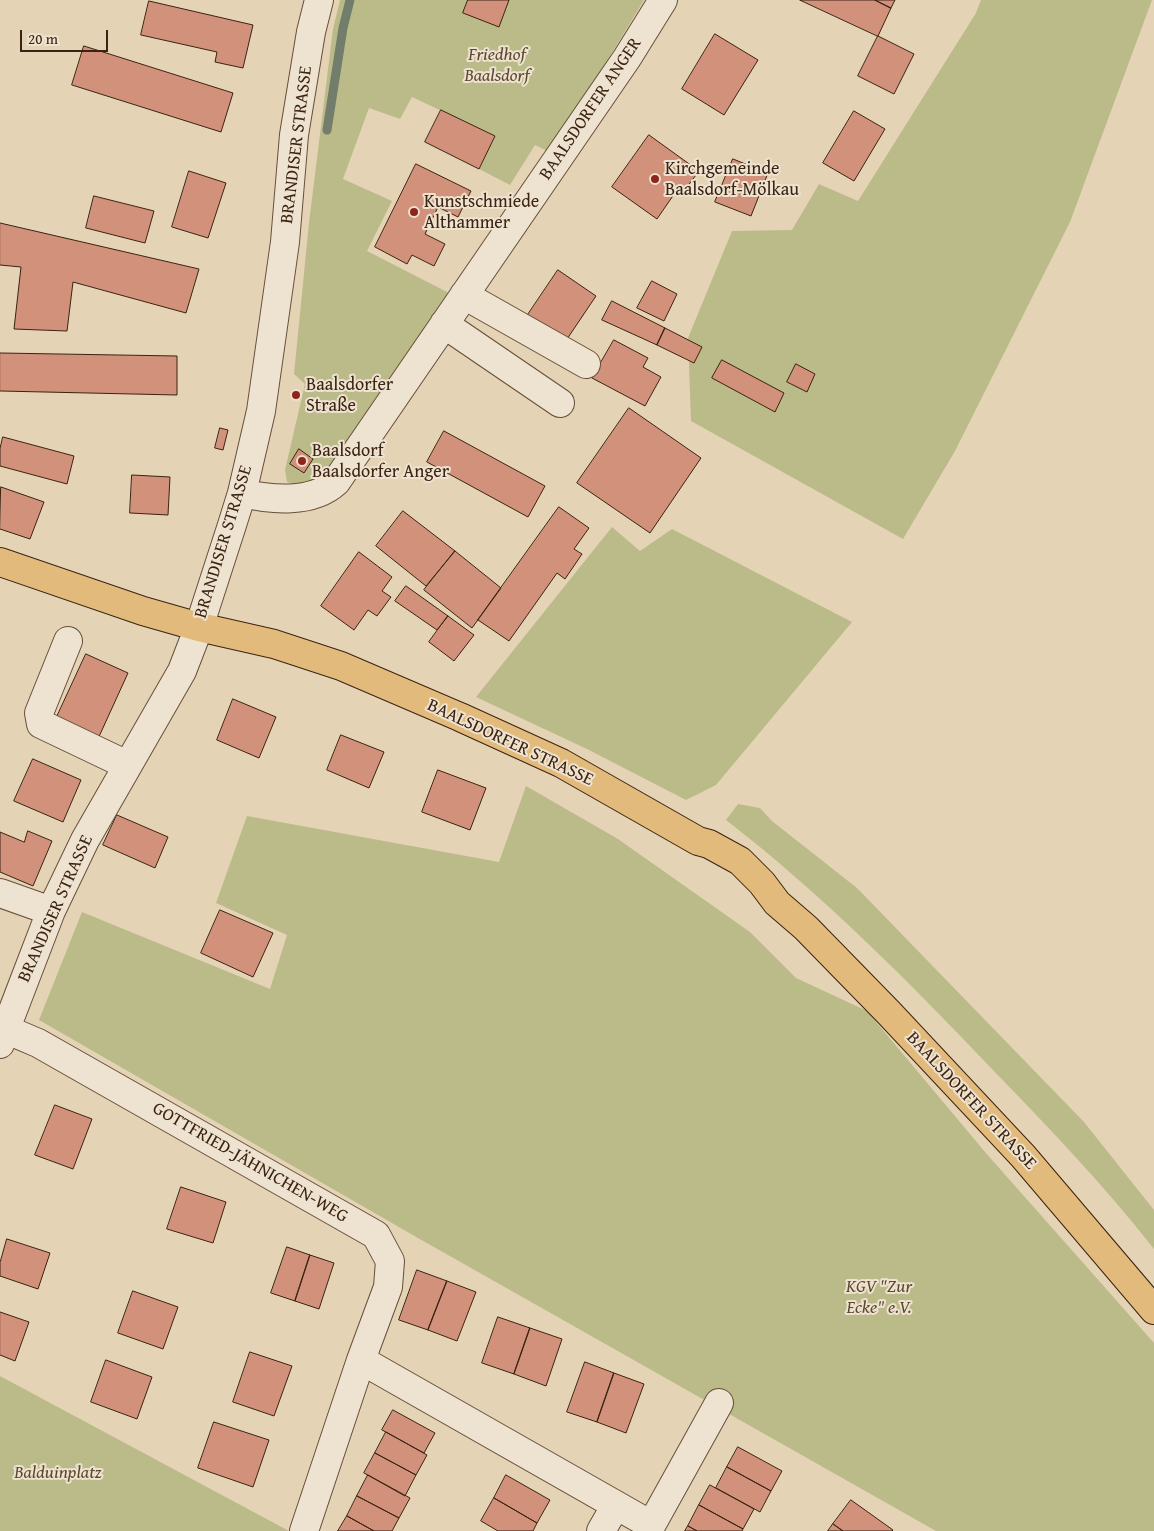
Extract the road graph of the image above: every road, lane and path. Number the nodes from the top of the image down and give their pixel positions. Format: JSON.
{"nodes":[{"id":1,"x":319,"y":0,"type":"edge"},
{"id":2,"x":664,"y":0,"type":"edge"},
{"id":3,"x":464,"y":295,"type":"junction"},
{"id":4,"x":444,"y":324,"type":"junction"},
{"id":5,"x":586,"y":364,"type":"dead end"},
{"id":6,"x":560,"y":403,"type":"dead end"},
{"id":7,"x":242,"y":493,"type":"junction"},
{"id":8,"x":0,"y":562,"type":"edge"},
{"id":9,"x":199,"y":627,"type":"junction"},
{"id":10,"x":68,"y":641,"type":"dead end"},
{"id":11,"x":127,"y":765,"type":"junction"},
{"id":12,"x":0,"y":894,"type":"edge"},
{"id":13,"x":51,"y":911,"type":"junction"},
{"id":14,"x":3,"y":1037,"type":"edge"},
{"id":15,"x":1154,"y":1310,"type":"edge"},
{"id":16,"x":361,"y":1360,"type":"junction"},
{"id":17,"x":719,"y":1403,"type":"dead end"},
{"id":18,"x":616,"y":1505,"type":"junction"},
{"id":19,"x":650,"y":1528,"type":"edge"},
{"id":20,"x":304,"y":1531,"type":"edge"},
{"id":21,"x":601,"y":1531,"type":"edge"}],
"edges":[{"from":1,"to":7,"type":"street","name":"BRANDISER STRASSE"},
{"from":2,"to":3,"type":"street","name":"BAALSDORFER ANGER"},
{"from":3,"to":4,"type":"street","name":"BAALSDORFER ANGER"},
{"from":3,"to":5,"type":"street"},
{"from":4,"to":6,"type":"street"},
{"from":4,"to":7,"type":"street","name":"BAALSDORFER ANGER"},
{"from":7,"to":9,"type":"street","name":"BRANDISER STRASSE"},
{"from":8,"to":9,"type":"main road","name":"BAALSDORFER STRASSE"},
{"from":9,"to":11,"type":"street","name":"BRANDISER STRASSE"},
{"from":9,"to":15,"type":"main road","name":"BAALSDORFER STRASSE"},
{"from":10,"to":11,"type":"street"},
{"from":11,"to":13,"type":"street","name":"BRANDISER STRASSE"},
{"from":12,"to":13,"type":"street"},
{"from":13,"to":14,"type":"street","name":"BRANDISER STRASSE"},
{"from":14,"to":16,"type":"street","name":"GOTTFRIED-JÄHNICHEN-WEG"},
{"from":16,"to":18,"type":"street"},
{"from":16,"to":20,"type":"street","name":"GOTTFRIED-JÄHNICHEN-WEG"},
{"from":17,"to":19,"type":"street"},
{"from":18,"to":19,"type":"street"},
{"from":18,"to":21,"type":"street"}]}
